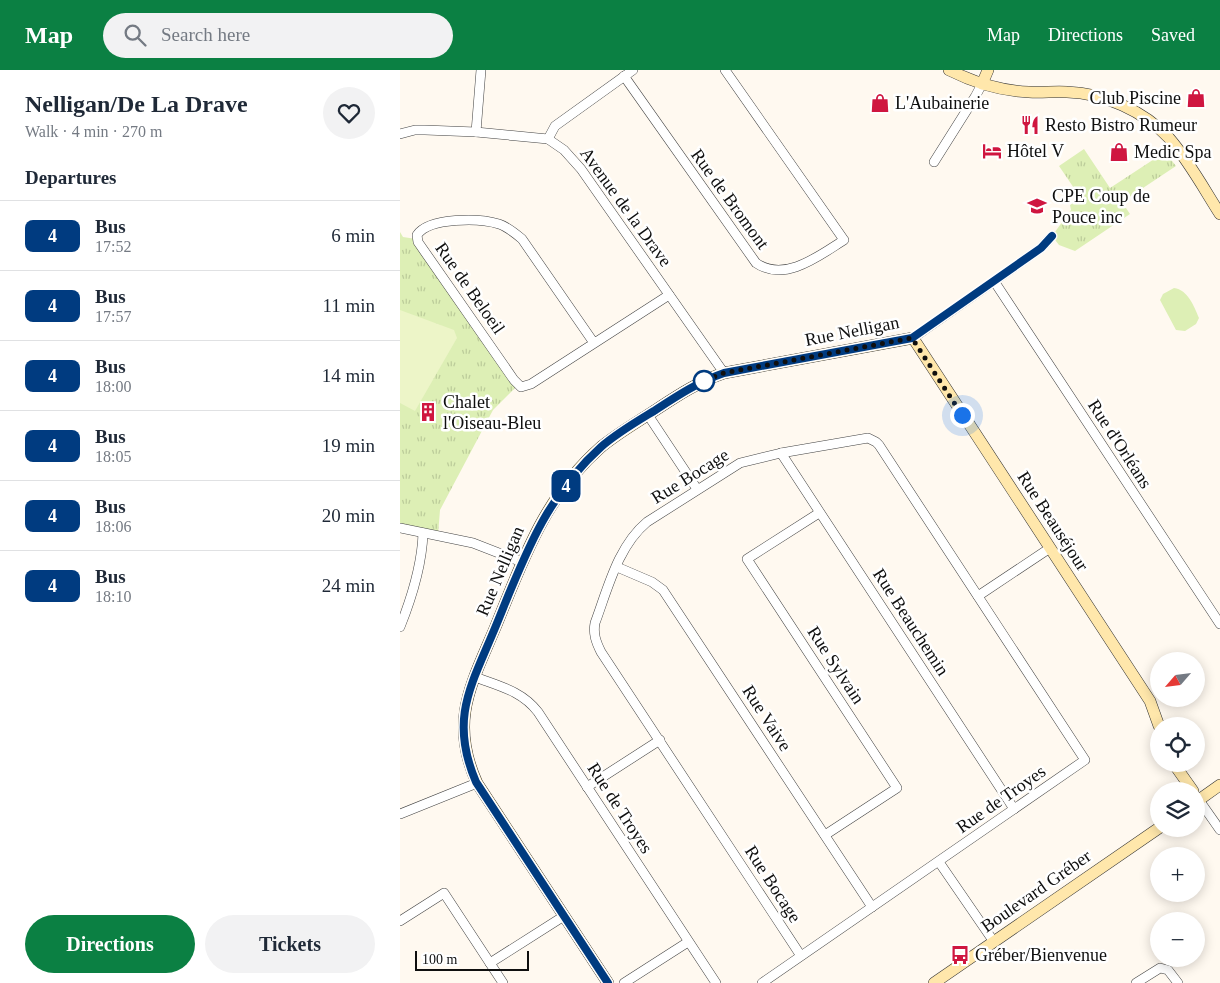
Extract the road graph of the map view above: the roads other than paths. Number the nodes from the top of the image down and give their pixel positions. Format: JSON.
{"nodes":[{"id":1,"x":481,"y":70,"type":"edge"},
{"id":2,"x":633,"y":70,"type":"edge"},
{"id":3,"x":725,"y":70,"type":"edge"},
{"id":4,"x":949,"y":70,"type":"edge"},
{"id":5,"x":988,"y":70,"type":"edge"},
{"id":6,"x":624,"y":76,"type":"junction"},
{"id":7,"x":982,"y":84,"type":"junction"},
{"id":8,"x":476,"y":132,"type":"junction"},
{"id":9,"x":400,"y":134,"type":"edge"},
{"id":10,"x":548,"y":139,"type":"junction"},
{"id":11,"x":934,"y":162,"type":"dead end"},
{"id":12,"x":1220,"y":214,"type":"edge"},
{"id":13,"x":1052,"y":236,"type":"dead end"},
{"id":14,"x":994,"y":280,"type":"junction"},
{"id":15,"x":669,"y":295,"type":"junction"},
{"id":16,"x":912,"y":338,"type":"junction"},
{"id":17,"x":594,"y":343,"type":"junction"},
{"id":18,"x":724,"y":373,"type":"junction"},
{"id":19,"x":648,"y":414,"type":"junction"},
{"id":20,"x":781,"y":453,"type":"junction"},
{"id":21,"x":697,"y":489,"type":"junction"},
{"id":22,"x":819,"y":513,"type":"junction"},
{"id":23,"x":400,"y":528,"type":"edge"},
{"id":24,"x":423,"y":533,"type":"junction"},
{"id":25,"x":1050,"y":548,"type":"junction"},
{"id":26,"x":522,"y":562,"type":"junction"},
{"id":27,"x":617,"y":567,"type":"junction"},
{"id":28,"x":978,"y":596,"type":"junction"},
{"id":29,"x":401,"y":621,"type":"edge"},
{"id":30,"x":1220,"y":624,"type":"edge"},
{"id":31,"x":475,"y":677,"type":"junction"},
{"id":32,"x":1156,"y":717,"type":"edge"},
{"id":33,"x":660,"y":740,"type":"junction"},
{"id":34,"x":1085,"y":760,"type":"joint"},
{"id":35,"x":476,"y":782,"type":"junction"},
{"id":36,"x":1220,"y":785,"type":"edge"},
{"id":37,"x":587,"y":787,"type":"junction"},
{"id":38,"x":1205,"y":792,"type":"edge"},
{"id":39,"x":1014,"y":809,"type":"junction"},
{"id":40,"x":1205,"y":809,"type":"edge"},
{"id":41,"x":400,"y":814,"type":"edge"},
{"id":42,"x":1220,"y":830,"type":"edge"},
{"id":43,"x":1150,"y":834,"type":"edge"},
{"id":44,"x":825,"y":835,"type":"junction"},
{"id":45,"x":939,"y":862,"type":"junction"},
{"id":46,"x":872,"y":907,"type":"junction"},
{"id":47,"x":564,"y":916,"type":"junction"},
{"id":48,"x":400,"y":921,"type":"edge"},
{"id":49,"x":688,"y":942,"type":"junction"},
{"id":50,"x":994,"y":942,"type":"junction"},
{"id":51,"x":801,"y":956,"type":"junction"},
{"id":52,"x":490,"y":963,"type":"junction"},
{"id":53,"x":503,"y":983,"type":"edge"},
{"id":54,"x":608,"y":983,"type":"edge"},
{"id":55,"x":624,"y":983,"type":"edge"},
{"id":56,"x":716,"y":983,"type":"edge"},
{"id":57,"x":762,"y":983,"type":"edge"},
{"id":58,"x":934,"y":983,"type":"edge"},
{"id":59,"x":1136,"y":983,"type":"edge"},
{"id":60,"x":1178,"y":983,"type":"edge"}],
"edges":[{"from":1,"to":8,"type":"street"},
{"from":2,"to":6,"type":"street"},
{"from":3,"to":6,"type":"street","name":"Rue de Bromont"},
{"from":4,"to":7,"type":"street"},
{"from":5,"to":7,"type":"street"},
{"from":6,"to":10,"type":"street"},
{"from":7,"to":11,"type":"street"},
{"from":7,"to":12,"type":"street"},
{"from":8,"to":9,"type":"street"},
{"from":8,"to":10,"type":"street"},
{"from":10,"to":15,"type":"street","name":"Avenue de la Drave"},
{"from":13,"to":14,"type":"street","name":"Rue Nelligan"},
{"from":14,"to":16,"type":"street","name":"Rue Nelligan"},
{"from":14,"to":30,"type":"street","name":"Rue d'Orléans"},
{"from":15,"to":17,"type":"street","name":"Rue de Beloeil"},
{"from":15,"to":18,"type":"street","name":"Avenue de la Drave"},
{"from":16,"to":18,"type":"street","name":"Rue Nelligan"},
{"from":16,"to":25,"type":"street","name":"Rue Beauséjour"},
{"from":17,"to":17,"type":"street","name":"Rue de Beloeil"},
{"from":18,"to":19,"type":"street","name":"Rue Nelligan"},
{"from":19,"to":21,"type":"street"},
{"from":19,"to":26,"type":"street","name":"Rue Nelligan"},
{"from":20,"to":21,"type":"street","name":"Rue Bocage"},
{"from":20,"to":22,"type":"street","name":"Rue Beauchemin"},
{"from":20,"to":28,"type":"street","name":"Rue Bocage"},
{"from":21,"to":27,"type":"street","name":"Rue Bocage"},
{"from":22,"to":39,"type":"street","name":"Rue Beauchemin"},
{"from":22,"to":44,"type":"street","name":"Rue Sylvain"},
{"from":23,"to":24,"type":"street"},
{"from":24,"to":26,"type":"street"},
{"from":24,"to":29,"type":"street"},
{"from":25,"to":28,"type":"street"},
{"from":25,"to":32,"type":"street","name":"Rue Beauséjour"},
{"from":26,"to":31,"type":"street","name":"Rue Nelligan"},
{"from":27,"to":33,"type":"street","name":"Rue Bocage"},
{"from":27,"to":44,"type":"street","name":"Rue Vaive"},
{"from":28,"to":34,"type":"street","name":"Rue Bocage"},
{"from":31,"to":35,"type":"street","name":"Rue Nelligan"},
{"from":31,"to":37,"type":"street","name":"Rue de Troyes"},
{"from":33,"to":37,"type":"street"},
{"from":33,"to":51,"type":"street","name":"Rue Bocage"},
{"from":34,"to":39,"type":"street","name":"Rue de Troyes"},
{"from":35,"to":41,"type":"street"},
{"from":35,"to":47,"type":"street","name":"Rue Nelligan"},
{"from":36,"to":38,"type":"street"},
{"from":37,"to":49,"type":"street","name":"Rue de Troyes"},
{"from":39,"to":45,"type":"street","name":"Rue de Troyes"},
{"from":40,"to":42,"type":"street"},
{"from":43,"to":50,"type":"street","name":"Boulevard Gréber"},
{"from":44,"to":46,"type":"street","name":"Rue Vaive"},
{"from":45,"to":46,"type":"street","name":"Rue de Troyes"},
{"from":45,"to":50,"type":"street"},
{"from":46,"to":51,"type":"street","name":"Rue de Troyes"},
{"from":47,"to":52,"type":"street"},
{"from":47,"to":54,"type":"street","name":"Rue Nelligan"},
{"from":48,"to":52,"type":"street"},
{"from":49,"to":55,"type":"street"},
{"from":49,"to":56,"type":"street","name":"Rue de Troyes"},
{"from":50,"to":58,"type":"street","name":"Boulevard Gréber"},
{"from":51,"to":57,"type":"street","name":"Rue de Troyes"},
{"from":52,"to":53,"type":"street"},
{"from":59,"to":60,"type":"street"}]}
